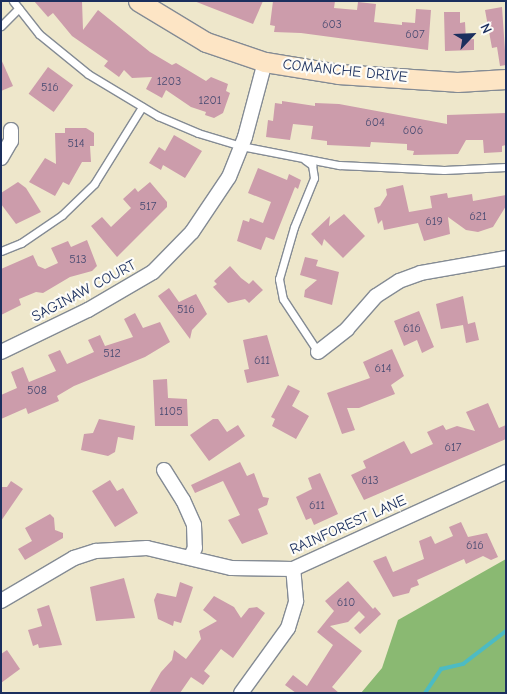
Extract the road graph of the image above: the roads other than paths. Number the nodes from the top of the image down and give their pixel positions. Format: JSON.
{"nodes":[{"id":1,"x":13,"y":1,"type":"edge"},
{"id":2,"x":138,"y":1,"type":"edge"},
{"id":3,"x":19,"y":8,"type":"junction"},
{"id":4,"x":1,"y":26,"type":"edge"},
{"id":5,"x":265,"y":62,"type":"junction"},
{"id":6,"x":506,"y":79,"type":"edge"},
{"id":7,"x":142,"y":107,"type":"junction"},
{"id":8,"x":11,"y":130,"type":"dead end"},
{"id":9,"x":241,"y":146,"type":"junction"},
{"id":10,"x":1,"y":158,"type":"edge"},
{"id":11,"x":303,"y":158,"type":"junction"},
{"id":12,"x":506,"y":167,"type":"edge"},
{"id":13,"x":1,"y":251,"type":"edge"},
{"id":14,"x":506,"y":258,"type":"edge"},
{"id":15,"x":1,"y":352,"type":"edge"},
{"id":16,"x":318,"y":352,"type":"joint"},
{"id":17,"x":164,"y":470,"type":"dead end"},
{"id":18,"x":506,"y":472,"type":"edge"},
{"id":19,"x":191,"y":556,"type":"junction"},
{"id":20,"x":293,"y":569,"type":"junction"},
{"id":21,"x":3,"y":596,"type":"edge"},
{"id":22,"x":241,"y":693,"type":"edge"}],
"edges":[{"from":1,"to":3,"type":"lane"},
{"from":2,"to":5,"type":"street","name":"COMANCHE DRIVE"},
{"from":3,"to":4,"type":"lane"},
{"from":3,"to":7,"type":"lane"},
{"from":5,"to":6,"type":"street","name":"COMANCHE DRIVE"},
{"from":5,"to":9,"type":"street","name":"SAGINAW COURT"},
{"from":7,"to":9,"type":"lane"},
{"from":7,"to":13,"type":"lane"},
{"from":8,"to":10,"type":"street"},
{"from":9,"to":11,"type":"lane"},
{"from":9,"to":15,"type":"street","name":"SAGINAW COURT"},
{"from":11,"to":12,"type":"lane"},
{"from":11,"to":16,"type":"lane"},
{"from":14,"to":16,"type":"street"},
{"from":17,"to":19,"type":"street"},
{"from":18,"to":20,"type":"street","name":"RAINFOREST LANE"},
{"from":19,"to":20,"type":"street","name":"RAINFOREST LANE"},
{"from":19,"to":21,"type":"street","name":"RAINFOREST LANE"},
{"from":20,"to":22,"type":"street"}]}
